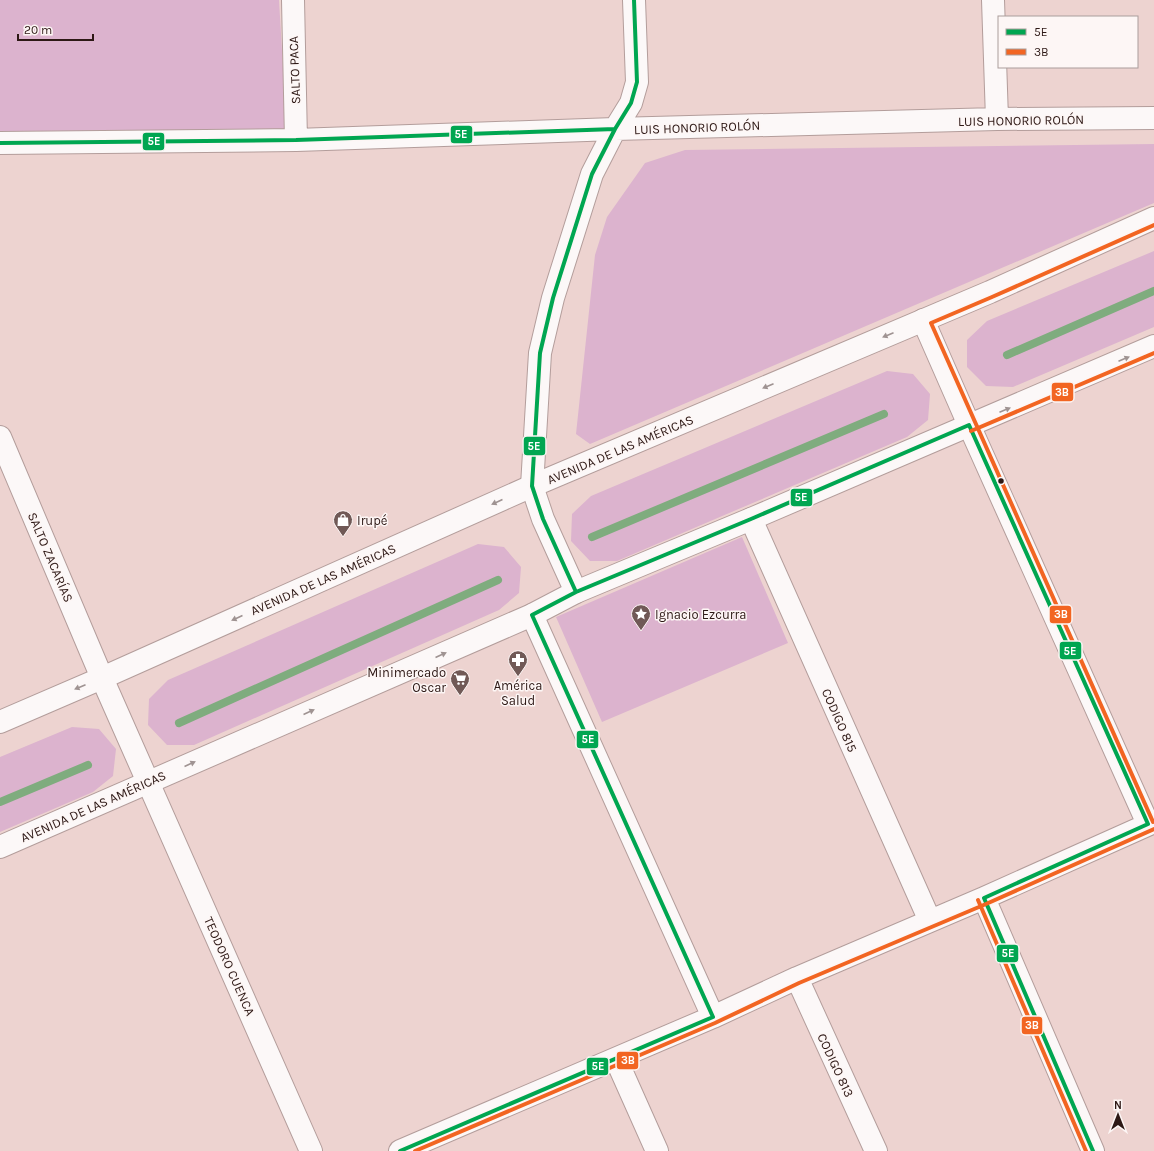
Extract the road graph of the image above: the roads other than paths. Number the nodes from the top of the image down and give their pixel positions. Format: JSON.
{"nodes":[{"id":1,"x":292,"y":0,"type":"edge"},
{"id":2,"x":634,"y":0,"type":"edge"},
{"id":3,"x":993,"y":0,"type":"edge"},
{"id":4,"x":1154,"y":118,"type":"edge"},
{"id":5,"x":997,"y":119,"type":"junction"},
{"id":6,"x":615,"y":129,"type":"junction"},
{"id":7,"x":296,"y":140,"type":"junction"},
{"id":8,"x":0,"y":143,"type":"edge"},
{"id":9,"x":1154,"y":218,"type":"edge"},
{"id":10,"x":924,"y":320,"type":"junction"},
{"id":11,"x":1154,"y":346,"type":"edge"},
{"id":12,"x":969,"y":425,"type":"junction"},
{"id":13,"x":0,"y":437,"type":"edge"},
{"id":14,"x":532,"y":486,"type":"junction"},
{"id":15,"x":751,"y":520,"type":"junction"},
{"id":16,"x":576,"y":592,"type":"junction"},
{"id":17,"x":532,"y":615,"type":"junction"},
{"id":18,"x":102,"y":678,"type":"junction"},
{"id":19,"x":0,"y":722,"type":"edge"},
{"id":20,"x":149,"y":782,"type":"junction"},
{"id":21,"x":1151,"y":823,"type":"edge"},
{"id":22,"x":0,"y":847,"type":"edge"},
{"id":23,"x":984,"y":898,"type":"junction"},
{"id":24,"x":930,"y":921,"type":"junction"},
{"id":25,"x":797,"y":978,"type":"junction"},
{"id":26,"x":713,"y":1017,"type":"junction"},
{"id":27,"x":616,"y":1059,"type":"junction"},
{"id":28,"x":311,"y":1151,"type":"edge"},
{"id":29,"x":400,"y":1151,"type":"edge"},
{"id":30,"x":657,"y":1151,"type":"edge"},
{"id":31,"x":876,"y":1151,"type":"edge"},
{"id":32,"x":1093,"y":1151,"type":"edge"}],
"edges":[{"from":1,"to":7,"type":"street","name":"SALTO PACA"},
{"from":2,"to":6,"type":"street"},
{"from":3,"to":5,"type":"street"},
{"from":4,"to":5,"type":"street","name":"LUIS HONORIO ROLÓN"},
{"from":5,"to":6,"type":"street","name":"LUIS HONORIO ROLÓN"},
{"from":6,"to":7,"type":"street","name":"LUIS HONORIO ROLÓN"},
{"from":6,"to":14,"type":"street"},
{"from":7,"to":8,"type":"street","name":"LUIS HONORIO ROLÓN"},
{"from":9,"to":10,"type":"street","name":"AVENIDA DE LAS AMÉRICAS"},
{"from":10,"to":12,"type":"street"},
{"from":10,"to":14,"type":"street","name":"AVENIDA DE LAS AMÉRICAS","one_way":true},
{"from":12,"to":11,"type":"street","name":"AVENIDA DE LAS AMÉRICAS","one_way":true},
{"from":12,"to":15,"type":"street","name":"AVENIDA DE LAS AMÉRICAS"},
{"from":12,"to":21,"type":"street"},
{"from":13,"to":18,"type":"street","name":"SALTO ZACARÍAS"},
{"from":14,"to":16,"type":"street"},
{"from":14,"to":18,"type":"street","name":"AVENIDA DE LAS AMÉRICAS","one_way":true},
{"from":15,"to":16,"type":"street","name":"AVENIDA DE LAS AMÉRICAS"},
{"from":15,"to":24,"type":"street","name":"CODIGO 815"},
{"from":16,"to":17,"type":"street","name":"AVENIDA DE LAS AMÉRICAS"},
{"from":20,"to":17,"type":"street","name":"AVENIDA DE LAS AMÉRICAS","one_way":true},
{"from":17,"to":26,"type":"street"},
{"from":18,"to":19,"type":"street","name":"AVENIDA DE LAS AMÉRICAS","one_way":true},
{"from":18,"to":20,"type":"street","name":"SALTO ZACARÍAS"},
{"from":20,"to":22,"type":"street","name":"AVENIDA DE LAS AMÉRICAS"},
{"from":20,"to":28,"type":"street","name":"TEODORO CUENCA"},
{"from":21,"to":23,"type":"street"},
{"from":23,"to":24,"type":"street"},
{"from":23,"to":32,"type":"street"},
{"from":24,"to":25,"type":"street"},
{"from":25,"to":26,"type":"street"},
{"from":25,"to":31,"type":"street","name":"CODIGO 813"},
{"from":26,"to":27,"type":"street"},
{"from":27,"to":29,"type":"street"},
{"from":27,"to":30,"type":"street"}]}
